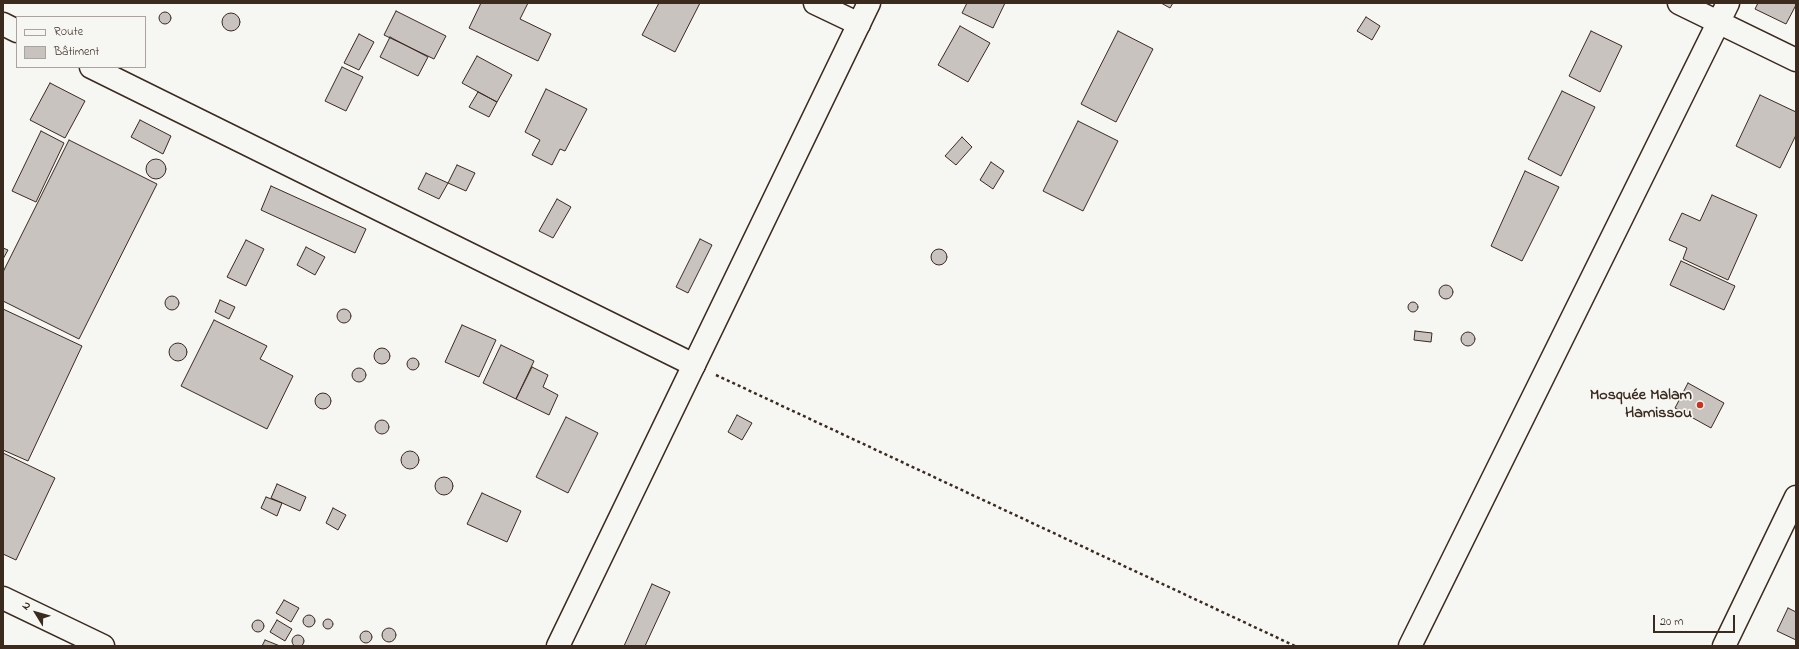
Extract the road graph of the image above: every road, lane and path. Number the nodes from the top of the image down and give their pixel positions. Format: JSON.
{"nodes":[{"id":1,"x":816,"y":3,"type":"edge"},
{"id":2,"x":869,"y":3,"type":"edge"},
{"id":3,"x":1679,"y":3,"type":"edge"},
{"id":4,"x":1728,"y":3,"type":"edge"},
{"id":5,"x":1719,"y":22,"type":"junction"},
{"id":6,"x":3,"y":24,"type":"edge"},
{"id":7,"x":859,"y":24,"type":"junction"},
{"id":8,"x":16,"y":30,"type":"edge"},
{"id":9,"x":1796,"y":60,"type":"edge"},
{"id":10,"x":93,"y":68,"type":"edge"},
{"id":11,"x":694,"y":365,"type":"junction"},
{"id":12,"x":1796,"y":497,"type":"edge"},
{"id":13,"x":3,"y":598,"type":"edge"},
{"id":14,"x":103,"y":646,"type":"edge"},
{"id":15,"x":558,"y":646,"type":"edge"},
{"id":16,"x":1295,"y":646,"type":"edge"},
{"id":17,"x":1410,"y":646,"type":"edge"},
{"id":18,"x":1724,"y":646,"type":"edge"}],
"edges":[{"from":1,"to":7,"type":"street"},
{"from":2,"to":7,"type":"street"},
{"from":3,"to":5,"type":"street"},
{"from":4,"to":5,"type":"street"},
{"from":5,"to":9,"type":"street"},
{"from":5,"to":17,"type":"street"},
{"from":6,"to":8,"type":"street"},
{"from":7,"to":11,"type":"street"},
{"from":10,"to":11,"type":"street"},
{"from":11,"to":15,"type":"street"},
{"from":11,"to":16,"type":"path"},
{"from":12,"to":18,"type":"street"},
{"from":13,"to":14,"type":"street"}]}
